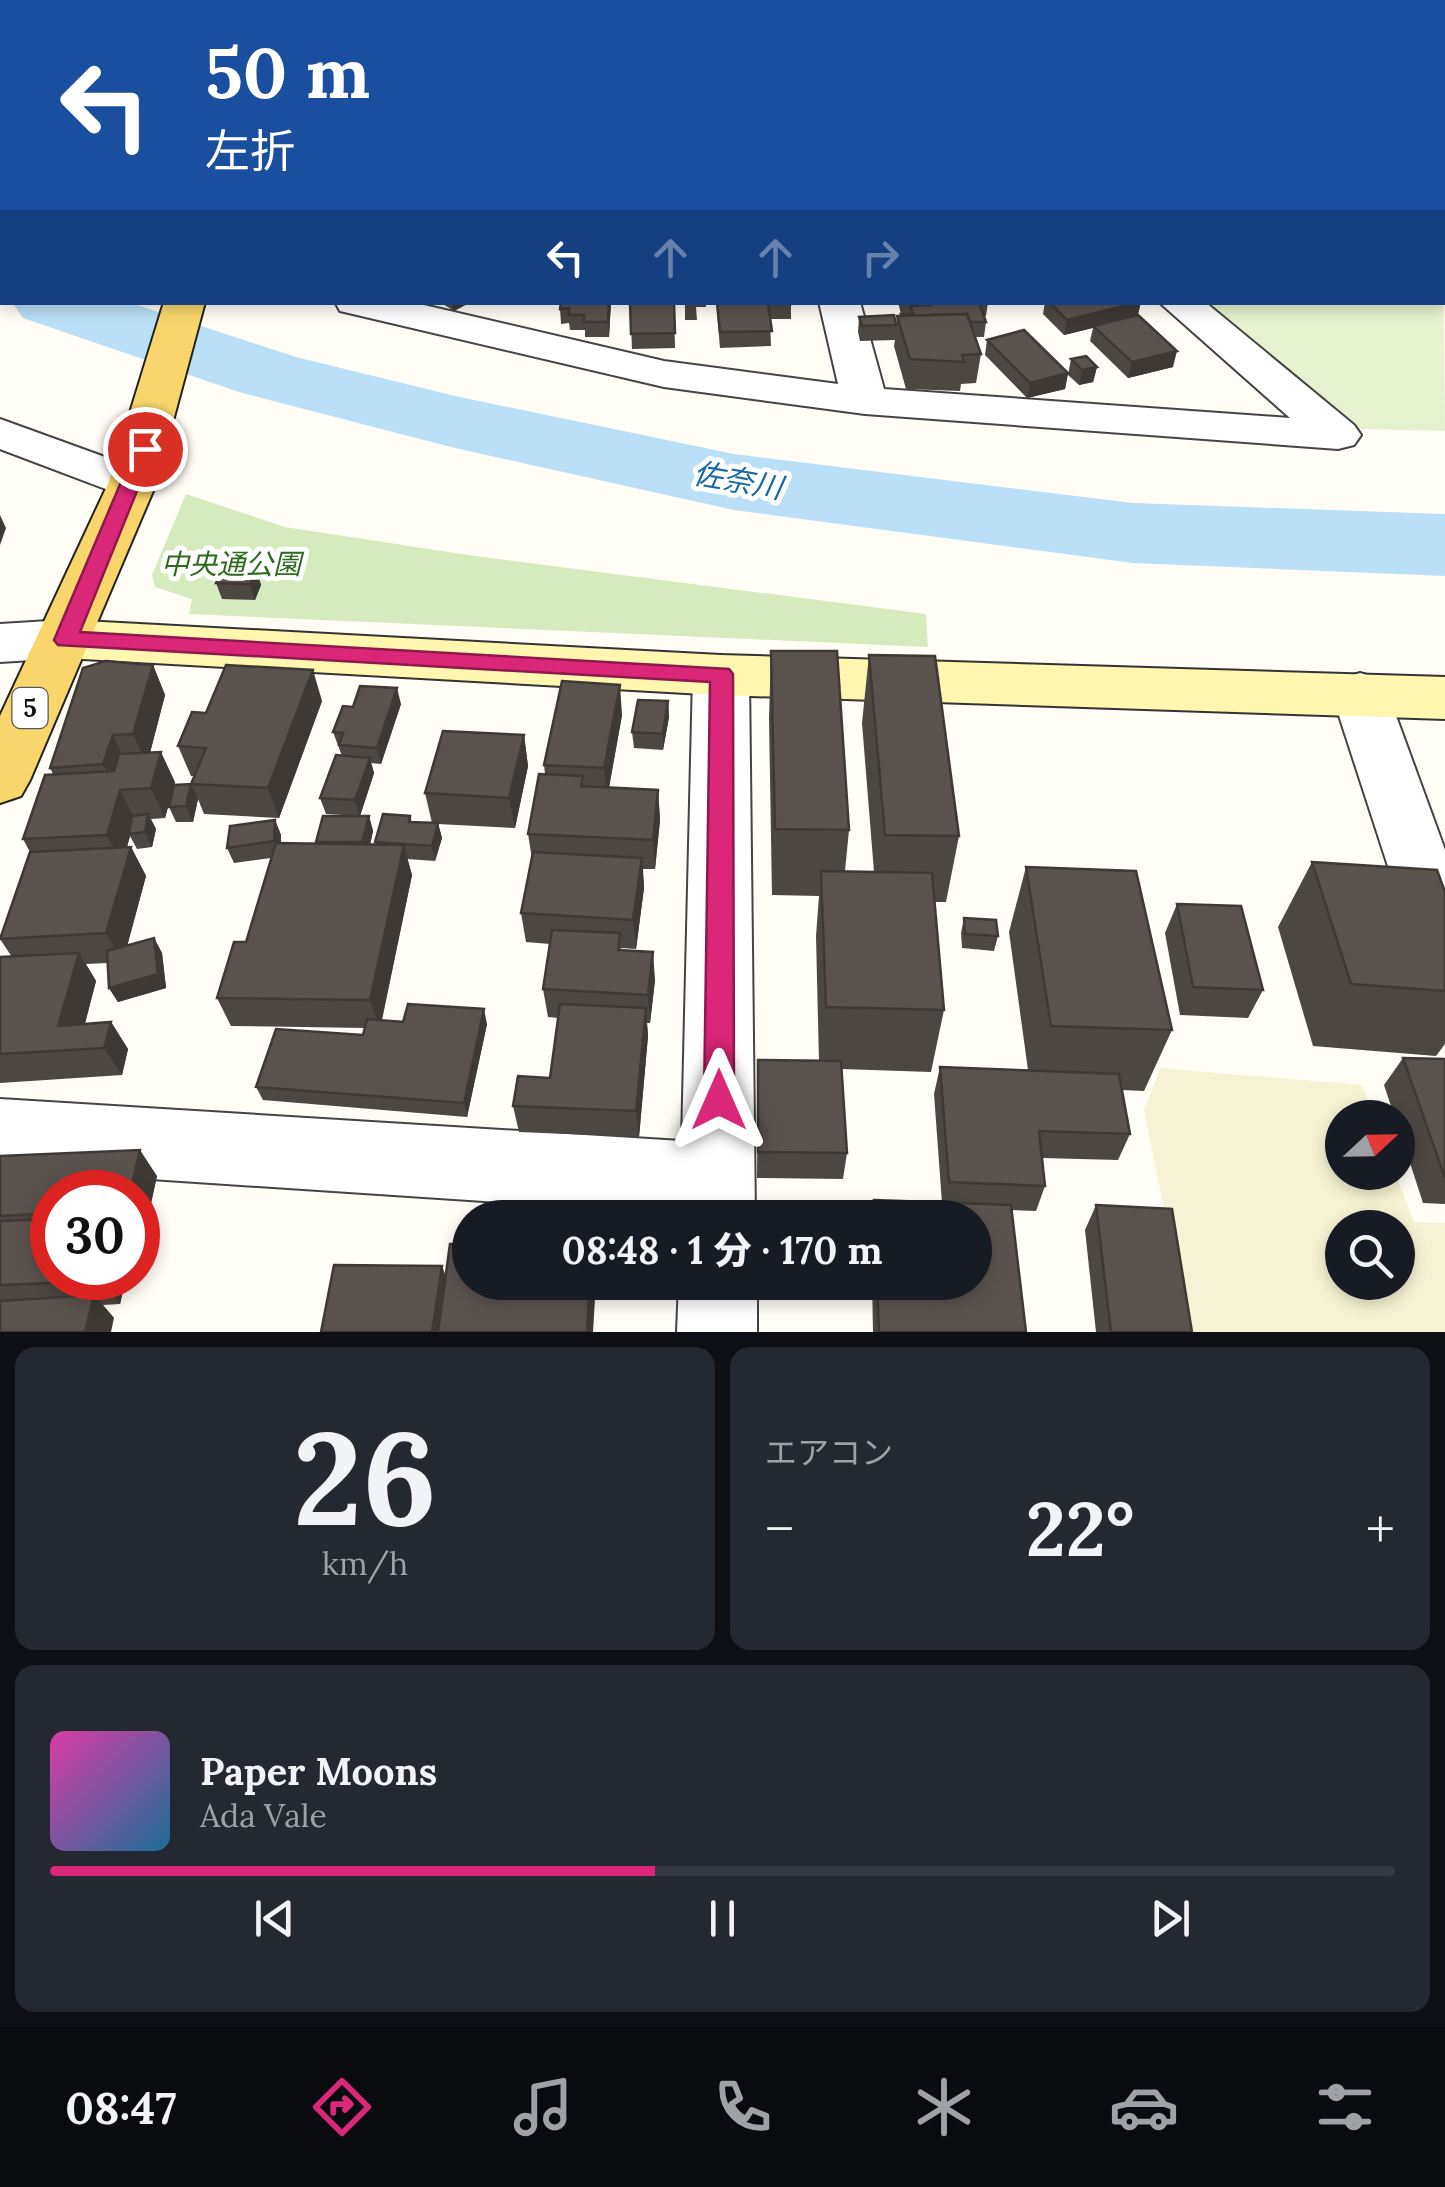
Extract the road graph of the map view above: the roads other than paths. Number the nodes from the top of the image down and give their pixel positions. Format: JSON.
{"nodes":[{"id":1,"x":183,"y":305,"type":"edge"},
{"id":2,"x":368,"y":305,"type":"edge"},
{"id":3,"x":546,"y":305,"type":"edge"},
{"id":4,"x":840,"y":305,"type":"edge"},
{"id":5,"x":1183,"y":305,"type":"edge"},
{"id":6,"x":546,"y":349,"type":"junction"},
{"id":7,"x":865,"y":401,"type":"junction"},
{"id":8,"x":0,"y":433,"type":"edge"},
{"id":9,"x":138,"y":467,"type":"junction"},
{"id":10,"x":66,"y":640,"type":"junction"},
{"id":11,"x":0,"y":643,"type":"edge"},
{"id":12,"x":721,"y":674,"type":"junction"},
{"id":13,"x":1360,"y":694,"type":"junction"},
{"id":14,"x":1445,"y":698,"type":"edge"},
{"id":15,"x":0,"y":780,"type":"edge"},
{"id":16,"x":1445,"y":940,"type":"edge"},
{"id":17,"x":0,"y":1134,"type":"edge"},
{"id":18,"x":718,"y":1198,"type":"edge"},
{"id":19,"x":718,"y":1300,"type":"edge"},
{"id":20,"x":717,"y":1332,"type":"edge"}],
"edges":[{"from":1,"to":9,"type":"main road","number":"5"},
{"from":2,"to":6,"type":"street"},
{"from":3,"to":6,"type":"street"},
{"from":4,"to":7,"type":"street"},
{"from":5,"to":7,"type":"street"},
{"from":6,"to":7,"type":"street"},
{"from":8,"to":9,"type":"street"},
{"from":9,"to":10,"type":"main road","number":"5"},
{"from":10,"to":11,"type":"street"},
{"from":10,"to":12,"type":"street"},
{"from":10,"to":15,"type":"main road","number":"5"},
{"from":12,"to":13,"type":"street"},
{"from":12,"to":18,"type":"street"},
{"from":13,"to":14,"type":"street"},
{"from":13,"to":16,"type":"street"},
{"from":17,"to":18,"type":"street"},
{"from":19,"to":20,"type":"street"}]}
